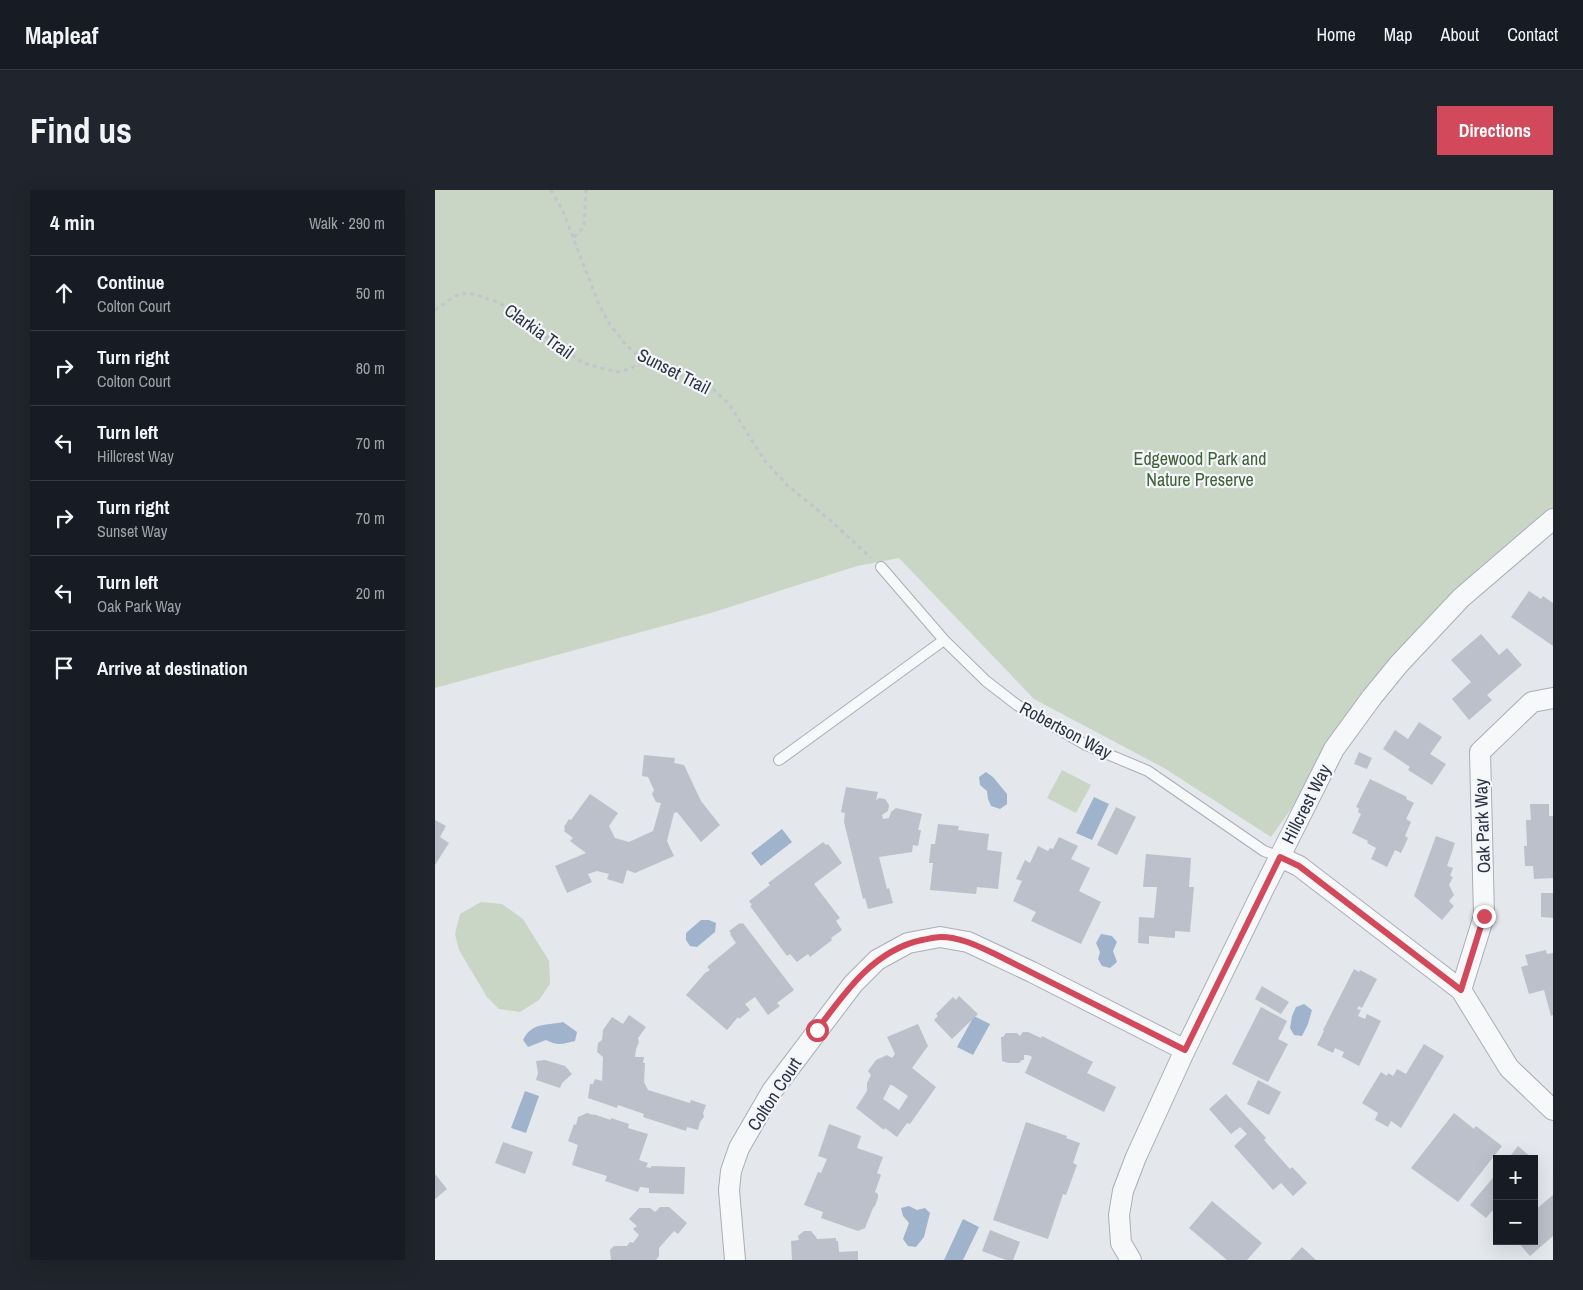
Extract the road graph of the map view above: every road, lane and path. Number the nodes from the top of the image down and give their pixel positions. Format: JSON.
{"nodes":[{"id":1,"x":551,"y":190,"type":"edge"},
{"id":2,"x":585,"y":190,"type":"edge"},
{"id":3,"x":573,"y":237,"type":"junction"},
{"id":4,"x":435,"y":310,"type":"edge"},
{"id":5,"x":645,"y":361,"type":"junction"},
{"id":6,"x":1553,"y":519,"type":"edge"},
{"id":7,"x":881,"y":567,"type":"joint"},
{"id":8,"x":944,"y":640,"type":"junction"},
{"id":9,"x":1553,"y":698,"type":"edge"},
{"id":10,"x":779,"y":760,"type":"dead end"},
{"id":11,"x":1280,"y":857,"type":"junction"},
{"id":12,"x":1461,"y":990,"type":"junction"},
{"id":13,"x":1185,"y":1050,"type":"junction"},
{"id":14,"x":1553,"y":1110,"type":"edge"},
{"id":15,"x":735,"y":1260,"type":"edge"},
{"id":16,"x":1131,"y":1260,"type":"edge"}],
"edges":[{"from":1,"to":3,"type":"path","name":"Sunset Trail"},
{"from":2,"to":3,"type":"path"},
{"from":3,"to":5,"type":"path","name":"Sunset Trail"},
{"from":4,"to":5,"type":"path","name":"Clarkia Trail"},
{"from":5,"to":7,"type":"path","name":"Sunset Trail"},
{"from":6,"to":11,"type":"street","name":"Hillcrest Way"},
{"from":7,"to":8,"type":"lane","name":"Robertson Way"},
{"from":8,"to":10,"type":"lane"},
{"from":8,"to":11,"type":"lane","name":"Robertson Way"},
{"from":9,"to":12,"type":"street","name":"Oak Park Way"},
{"from":11,"to":12,"type":"street"},
{"from":11,"to":13,"type":"street","name":"Hillcrest Way"},
{"from":12,"to":14,"type":"street"},
{"from":13,"to":15,"type":"street","name":"Colton Court"},
{"from":13,"to":16,"type":"street","name":"Hillcrest Way"}]}
